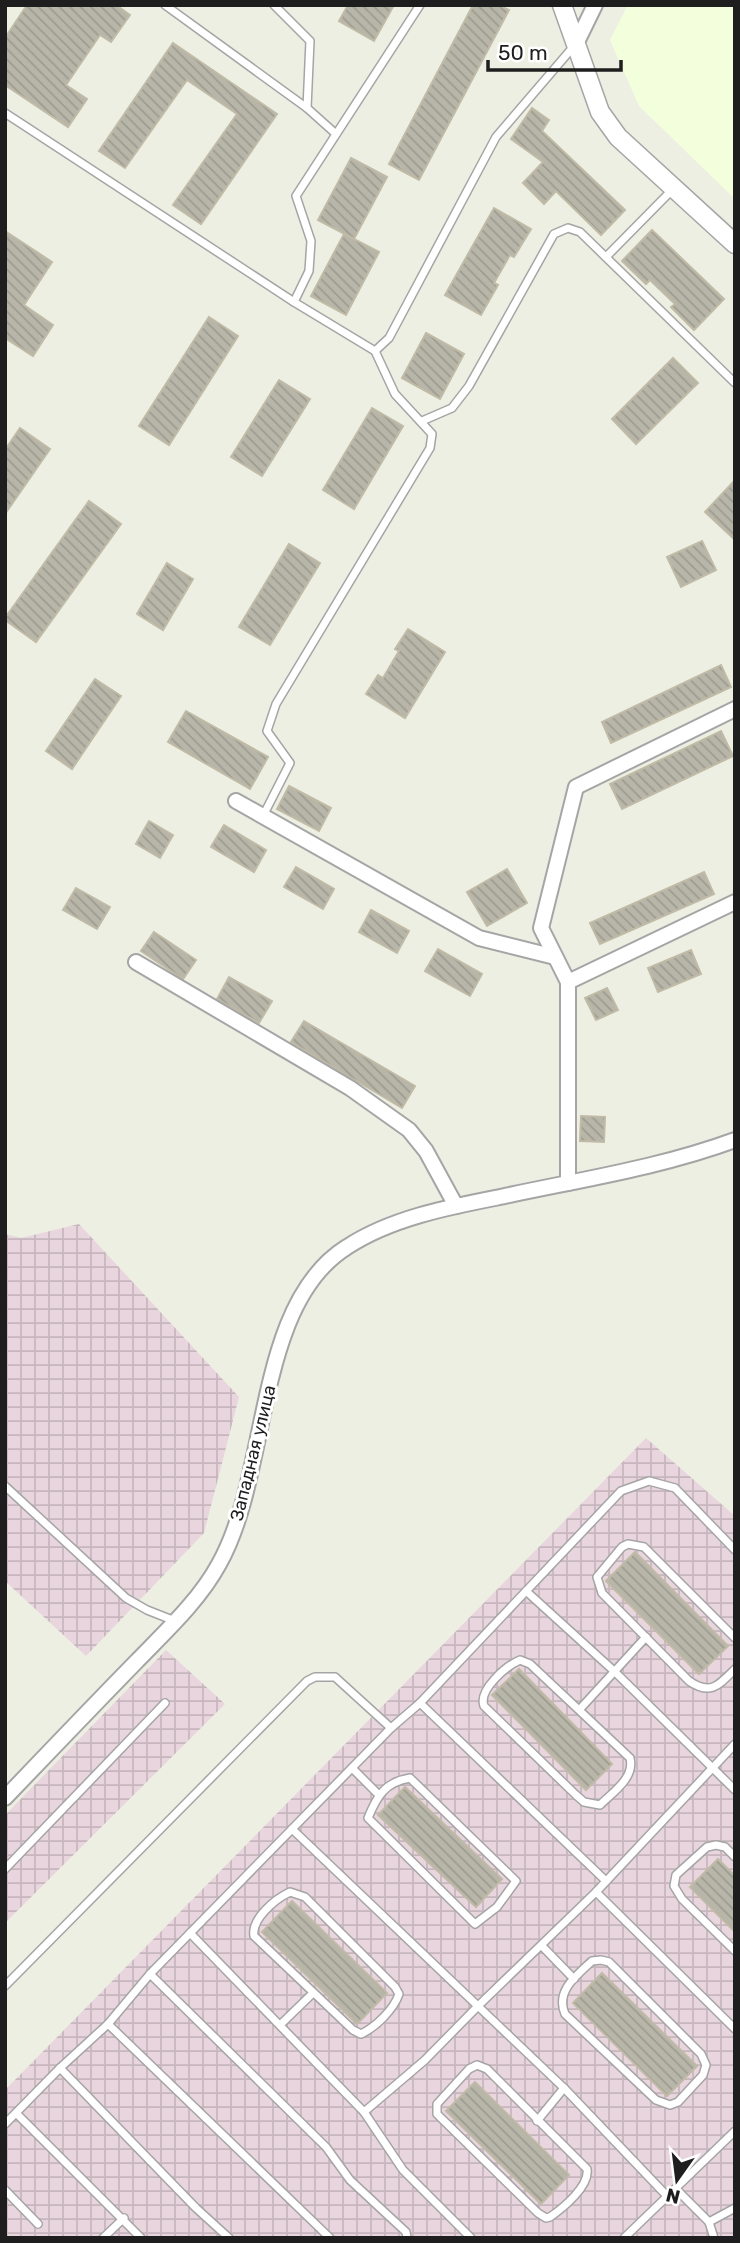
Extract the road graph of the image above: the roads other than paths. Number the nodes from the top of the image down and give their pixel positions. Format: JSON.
{"nodes":[{"id":1,"x":165,"y":5,"type":"edge"},
{"id":2,"x":274,"y":5,"type":"edge"},
{"id":3,"x":420,"y":5,"type":"edge"},
{"id":4,"x":562,"y":5,"type":"edge"},
{"id":5,"x":595,"y":5,"type":"edge"},
{"id":6,"x":575,"y":46,"type":"junction"},
{"id":7,"x":307,"y":108,"type":"junction"},
{"id":8,"x":5,"y":113,"type":"edge"},
{"id":9,"x":336,"y":134,"type":"junction"},
{"id":10,"x":674,"y":188,"type":"junction"},
{"id":11,"x":735,"y":244,"type":"edge"},
{"id":12,"x":606,"y":257,"type":"junction"},
{"id":13,"x":294,"y":302,"type":"junction"},
{"id":14,"x":375,"y":351,"type":"junction"},
{"id":15,"x":735,"y":383,"type":"edge"},
{"id":16,"x":422,"y":421,"type":"junction"},
{"id":17,"x":735,"y":709,"type":"edge"},
{"id":18,"x":236,"y":801,"type":"dead end"},
{"id":19,"x":263,"y":816,"type":"junction"},
{"id":20,"x":735,"y":902,"type":"edge"},
{"id":21,"x":555,"y":957,"type":"junction"},
{"id":22,"x":136,"y":962,"type":"dead end"},
{"id":23,"x":568,"y":982,"type":"junction"},
{"id":24,"x":735,"y":1140,"type":"edge"},
{"id":25,"x":568,"y":1183,"type":"junction"},
{"id":26,"x":456,"y":1206,"type":"junction"},
{"id":27,"x":5,"y":1486,"type":"edge"},
{"id":28,"x":735,"y":1550,"type":"edge"},
{"id":29,"x":526,"y":1591,"type":"junction"},
{"id":30,"x":175,"y":1621,"type":"junction"},
{"id":31,"x":646,"y":1637,"type":"junction"},
{"id":32,"x":735,"y":1638,"type":"edge"},
{"id":33,"x":735,"y":1669,"type":"edge"},
{"id":34,"x":614,"y":1671,"type":"junction"},
{"id":35,"x":165,"y":1703,"type":"dead end"},
{"id":36,"x":420,"y":1703,"type":"junction"},
{"id":37,"x":580,"y":1709,"type":"junction"},
{"id":38,"x":391,"y":1728,"type":"junction"},
{"id":39,"x":735,"y":1744,"type":"edge"},
{"id":40,"x":713,"y":1767,"type":"junction"},
{"id":41,"x":352,"y":1768,"type":"junction"},
{"id":42,"x":735,"y":1790,"type":"edge"},
{"id":43,"x":378,"y":1794,"type":"junction"},
{"id":44,"x":5,"y":1798,"type":"edge"},
{"id":45,"x":292,"y":1829,"type":"junction"},
{"id":46,"x":735,"y":1857,"type":"edge"},
{"id":47,"x":5,"y":1869,"type":"edge"},
{"id":48,"x":606,"y":1881,"type":"junction"},
{"id":49,"x":596,"y":1892,"type":"junction"},
{"id":50,"x":190,"y":1933,"type":"junction"},
{"id":51,"x":542,"y":1946,"type":"junction"},
{"id":52,"x":735,"y":1951,"type":"edge"},
{"id":53,"x":150,"y":1974,"type":"junction"},
{"id":54,"x":574,"y":1979,"type":"junction"},
{"id":55,"x":5,"y":1986,"type":"edge"},
{"id":56,"x":313,"y":1993,"type":"junction"},
{"id":57,"x":479,"y":2005,"type":"junction"},
{"id":58,"x":108,"y":2024,"type":"junction"},
{"id":59,"x":280,"y":2025,"type":"junction"},
{"id":60,"x":735,"y":2029,"type":"edge"},
{"id":61,"x":60,"y":2068,"type":"junction"},
{"id":62,"x":564,"y":2088,"type":"junction"},
{"id":63,"x":364,"y":2112,"type":"junction"},
{"id":64,"x":16,"y":2113,"type":"junction"},
{"id":65,"x":537,"y":2120,"type":"junction"},
{"id":66,"x":5,"y":2124,"type":"edge"},
{"id":67,"x":735,"y":2131,"type":"edge"},
{"id":68,"x":676,"y":2189,"type":"junction"},
{"id":69,"x":5,"y":2190,"type":"edge"},
{"id":70,"x":667,"y":2196,"type":"junction"},
{"id":71,"x":735,"y":2208,"type":"edge"},
{"id":72,"x":124,"y":2218,"type":"junction"},
{"id":73,"x":709,"y":2222,"type":"junction"},
{"id":74,"x":38,"y":2224,"type":"dead end"},
{"id":75,"x":103,"y":2238,"type":"edge"},
{"id":76,"x":141,"y":2238,"type":"edge"},
{"id":77,"x":229,"y":2238,"type":"edge"},
{"id":78,"x":330,"y":2238,"type":"edge"},
{"id":79,"x":407,"y":2238,"type":"edge"},
{"id":80,"x":471,"y":2238,"type":"edge"},
{"id":81,"x":624,"y":2238,"type":"edge"},
{"id":82,"x":714,"y":2238,"type":"edge"}],
"edges":[{"from":1,"to":7,"type":"lane"},
{"from":2,"to":7,"type":"lane"},
{"from":3,"to":9,"type":"lane"},
{"from":4,"to":6,"type":"street"},
{"from":5,"to":6,"type":"street"},
{"from":6,"to":10,"type":"street"},
{"from":6,"to":14,"type":"lane"},
{"from":7,"to":9,"type":"lane"},
{"from":8,"to":13,"type":"lane"},
{"from":9,"to":13,"type":"lane"},
{"from":10,"to":11,"type":"street"},
{"from":10,"to":12,"type":"lane"},
{"from":12,"to":15,"type":"lane"},
{"from":12,"to":16,"type":"lane"},
{"from":13,"to":14,"type":"lane"},
{"from":14,"to":16,"type":"lane"},
{"from":16,"to":19,"type":"lane"},
{"from":17,"to":21,"type":"street"},
{"from":18,"to":19,"type":"street"},
{"from":19,"to":21,"type":"street"},
{"from":20,"to":23,"type":"street"},
{"from":21,"to":23,"type":"street"},
{"from":22,"to":26,"type":"street"},
{"from":23,"to":25,"type":"street"},
{"from":24,"to":25,"type":"street","name":"Западная улица"},
{"from":25,"to":26,"type":"street","name":"Западная улица"},
{"from":26,"to":30,"type":"street","name":"Западная улица"},
{"from":27,"to":30,"type":"lane"},
{"from":28,"to":29,"type":"lane"},
{"from":29,"to":34,"type":"lane"},
{"from":29,"to":36,"type":"lane"},
{"from":30,"to":44,"type":"street","name":"Западная улица"},
{"from":31,"to":32,"type":"lane"},
{"from":31,"to":33,"type":"lane"},
{"from":31,"to":34,"type":"lane"},
{"from":34,"to":37,"type":"lane"},
{"from":34,"to":40,"type":"lane"},
{"from":35,"to":47,"type":"lane"},
{"from":36,"to":38,"type":"lane"},
{"from":36,"to":48,"type":"lane"},
{"from":37,"to":37,"type":"lane"},
{"from":38,"to":41,"type":"lane"},
{"from":38,"to":55,"type":"lane"},
{"from":39,"to":40,"type":"lane"},
{"from":40,"to":42,"type":"lane"},
{"from":40,"to":48,"type":"lane"},
{"from":41,"to":43,"type":"lane"},
{"from":41,"to":45,"type":"lane"},
{"from":43,"to":43,"type":"lane"},
{"from":45,"to":50,"type":"lane"},
{"from":45,"to":57,"type":"lane"},
{"from":46,"to":52,"type":"lane"},
{"from":48,"to":49,"type":"lane"},
{"from":49,"to":51,"type":"lane"},
{"from":49,"to":60,"type":"lane"},
{"from":50,"to":53,"type":"lane"},
{"from":50,"to":59,"type":"lane"},
{"from":51,"to":54,"type":"lane"},
{"from":51,"to":57,"type":"lane"},
{"from":53,"to":58,"type":"lane"},
{"from":53,"to":79,"type":"lane"},
{"from":54,"to":54,"type":"lane"},
{"from":56,"to":56,"type":"lane"},
{"from":56,"to":59,"type":"lane"},
{"from":57,"to":62,"type":"lane"},
{"from":57,"to":63,"type":"lane"},
{"from":58,"to":61,"type":"lane"},
{"from":58,"to":78,"type":"lane"},
{"from":59,"to":63,"type":"lane"},
{"from":61,"to":64,"type":"lane"},
{"from":61,"to":77,"type":"lane"},
{"from":62,"to":65,"type":"lane"},
{"from":62,"to":70,"type":"lane"},
{"from":63,"to":80,"type":"lane"},
{"from":64,"to":66,"type":"lane"},
{"from":64,"to":72,"type":"lane"},
{"from":65,"to":65,"type":"lane"},
{"from":67,"to":68,"type":"lane"},
{"from":68,"to":70,"type":"lane"},
{"from":68,"to":73,"type":"lane"},
{"from":69,"to":74,"type":"lane"},
{"from":70,"to":81,"type":"lane"},
{"from":71,"to":73,"type":"lane"},
{"from":72,"to":75,"type":"lane"},
{"from":72,"to":76,"type":"lane"},
{"from":73,"to":82,"type":"lane"}]}
